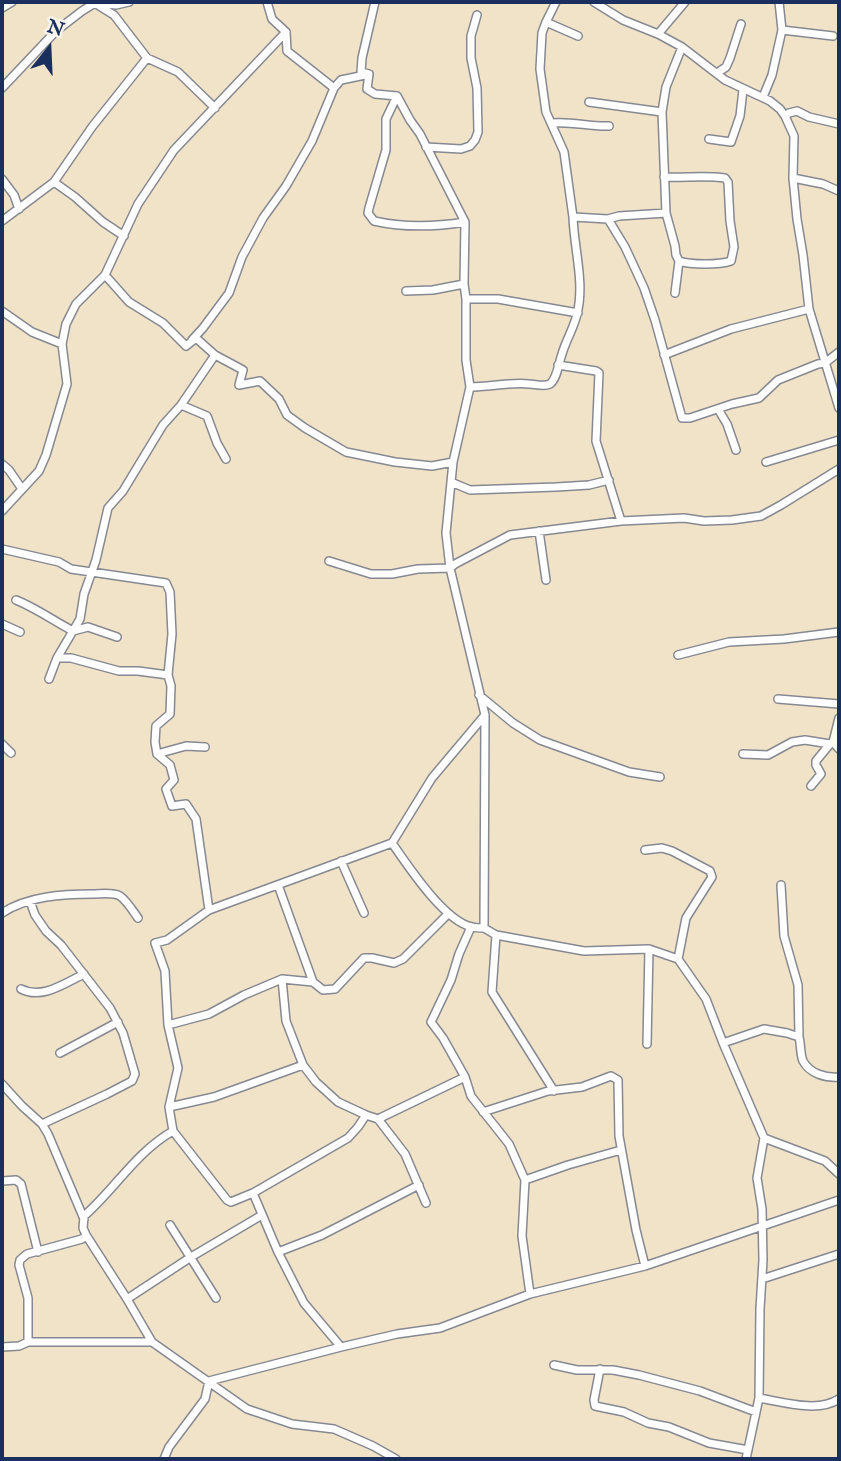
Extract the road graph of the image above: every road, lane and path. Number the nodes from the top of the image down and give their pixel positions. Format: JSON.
{"nodes":[{"id":1,"x":12,"y":2,"type":"edge"},
{"id":2,"x":129,"y":2,"type":"edge"},
{"id":3,"x":267,"y":2,"type":"edge"},
{"id":4,"x":375,"y":2,"type":"edge"},
{"id":5,"x":555,"y":2,"type":"edge"},
{"id":6,"x":597,"y":2,"type":"edge"},
{"id":7,"x":684,"y":2,"type":"edge"},
{"id":8,"x":779,"y":2,"type":"edge"},
{"id":9,"x":94,"y":3,"type":"edge"},
{"id":10,"x":2,"y":8,"type":"edge"},
{"id":11,"x":477,"y":15,"type":"dead end"},
{"id":12,"x":546,"y":22,"type":"junction"},
{"id":13,"x":741,"y":24,"type":"dead end"},
{"id":14,"x":782,"y":30,"type":"junction"},
{"id":15,"x":286,"y":33,"type":"junction"},
{"id":16,"x":658,"y":34,"type":"junction"},
{"id":17,"x":578,"y":36,"type":"dead end"},
{"id":18,"x":833,"y":36,"type":"dead end"},
{"id":19,"x":682,"y":47,"type":"junction"},
{"id":20,"x":147,"y":58,"type":"junction"},
{"id":21,"x":717,"y":73,"type":"junction"},
{"id":22,"x":369,"y":74,"type":"junction"},
{"id":23,"x":2,"y":88,"type":"edge"},
{"id":24,"x":334,"y":88,"type":"junction"},
{"id":25,"x":743,"y":90,"type":"junction"},
{"id":26,"x":397,"y":96,"type":"junction"},
{"id":27,"x":763,"y":97,"type":"junction"},
{"id":28,"x":589,"y":102,"type":"dead end"},
{"id":29,"x":215,"y":108,"type":"junction"},
{"id":30,"x":662,"y":112,"type":"junction"},
{"id":31,"x":785,"y":116,"type":"junction"},
{"id":32,"x":552,"y":123,"type":"junction"},
{"id":33,"x":839,"y":124,"type":"edge"},
{"id":34,"x":610,"y":127,"type":"dead end"},
{"id":35,"x":709,"y":139,"type":"dead end"},
{"id":36,"x":426,"y":147,"type":"junction"},
{"id":37,"x":664,"y":177,"type":"junction"},
{"id":38,"x":793,"y":178,"type":"junction"},
{"id":39,"x":2,"y":179,"type":"edge"},
{"id":40,"x":54,"y":182,"type":"junction"},
{"id":41,"x":839,"y":191,"type":"edge"},
{"id":42,"x":19,"y":209,"type":"junction"},
{"id":43,"x":666,"y":213,"type":"junction"},
{"id":44,"x":573,"y":217,"type":"junction"},
{"id":45,"x":608,"y":219,"type":"junction"},
{"id":46,"x":2,"y":221,"type":"edge"},
{"id":47,"x":465,"y":222,"type":"junction"},
{"id":48,"x":124,"y":236,"type":"junction"},
{"id":49,"x":679,"y":261,"type":"junction"},
{"id":50,"x":105,"y":275,"type":"junction"},
{"id":51,"x":464,"y":284,"type":"junction"},
{"id":52,"x":406,"y":291,"type":"dead end"},
{"id":53,"x":675,"y":293,"type":"dead end"},
{"id":54,"x":466,"y":299,"type":"junction"},
{"id":55,"x":809,"y":309,"type":"junction"},
{"id":56,"x":2,"y":311,"type":"edge"},
{"id":57,"x":578,"y":313,"type":"junction"},
{"id":58,"x":62,"y":344,"type":"junction"},
{"id":59,"x":186,"y":346,"type":"junction"},
{"id":60,"x":839,"y":352,"type":"edge"},
{"id":61,"x":215,"y":355,"type":"junction"},
{"id":62,"x":664,"y":355,"type":"junction"},
{"id":63,"x":825,"y":363,"type":"junction"},
{"id":64,"x":558,"y":365,"type":"junction"},
{"id":65,"x":470,"y":387,"type":"junction"},
{"id":66,"x":181,"y":405,"type":"junction"},
{"id":67,"x":839,"y":408,"type":"edge"},
{"id":68,"x":718,"y":410,"type":"junction"},
{"id":69,"x":839,"y":440,"type":"edge"},
{"id":70,"x":736,"y":450,"type":"dead end"},
{"id":71,"x":226,"y":459,"type":"dead end"},
{"id":72,"x":453,"y":462,"type":"junction"},
{"id":73,"x":765,"y":462,"type":"dead end"},
{"id":74,"x":2,"y":464,"type":"edge"},
{"id":75,"x":839,"y":469,"type":"edge"},
{"id":76,"x":609,"y":481,"type":"junction"},
{"id":77,"x":451,"y":482,"type":"junction"},
{"id":78,"x":22,"y":489,"type":"junction"},
{"id":79,"x":2,"y":511,"type":"edge"},
{"id":80,"x":621,"y":521,"type":"junction"},
{"id":81,"x":539,"y":531,"type":"junction"},
{"id":82,"x":2,"y":549,"type":"edge"},
{"id":83,"x":329,"y":561,"type":"dead end"},
{"id":84,"x":450,"y":568,"type":"junction"},
{"id":85,"x":91,"y":572,"type":"junction"},
{"id":86,"x":546,"y":579,"type":"dead end"},
{"id":87,"x":16,"y":600,"type":"dead end"},
{"id":88,"x":2,"y":624,"type":"edge"},
{"id":89,"x":73,"y":631,"type":"junction"},
{"id":90,"x":20,"y":632,"type":"dead end"},
{"id":91,"x":839,"y":632,"type":"edge"},
{"id":92,"x":117,"y":637,"type":"dead end"},
{"id":93,"x":678,"y":655,"type":"dead end"},
{"id":94,"x":57,"y":658,"type":"junction"},
{"id":95,"x":168,"y":675,"type":"junction"},
{"id":96,"x":48,"y":679,"type":"dead end"},
{"id":97,"x":479,"y":695,"type":"junction"},
{"id":98,"x":778,"y":699,"type":"dead end"},
{"id":99,"x":839,"y":704,"type":"edge"},
{"id":100,"x":485,"y":715,"type":"junction"},
{"id":101,"x":839,"y":718,"type":"edge"},
{"id":102,"x":2,"y":744,"type":"edge"},
{"id":103,"x":834,"y":745,"type":"edge"},
{"id":104,"x":205,"y":747,"type":"dead end"},
{"id":105,"x":11,"y":753,"type":"dead end"},
{"id":106,"x":157,"y":754,"type":"junction"},
{"id":107,"x":743,"y":754,"type":"dead end"},
{"id":108,"x":660,"y":777,"type":"dead end"},
{"id":109,"x":811,"y":786,"type":"dead end"},
{"id":110,"x":392,"y":842,"type":"junction"},
{"id":111,"x":645,"y":850,"type":"dead end"},
{"id":112,"x":341,"y":861,"type":"junction"},
{"id":113,"x":278,"y":885,"type":"junction"},
{"id":114,"x":781,"y":885,"type":"dead end"},
{"id":115,"x":30,"y":901,"type":"junction"},
{"id":116,"x":209,"y":909,"type":"junction"},
{"id":117,"x":2,"y":913,"type":"edge"},
{"id":118,"x":364,"y":913,"type":"dead end"},
{"id":119,"x":448,"y":914,"type":"junction"},
{"id":120,"x":138,"y":918,"type":"dead end"},
{"id":121,"x":471,"y":927,"type":"junction"},
{"id":122,"x":484,"y":928,"type":"junction"},
{"id":123,"x":496,"y":935,"type":"junction"},
{"id":124,"x":649,"y":949,"type":"junction"},
{"id":125,"x":678,"y":959,"type":"junction"},
{"id":126,"x":84,"y":974,"type":"junction"},
{"id":127,"x":282,"y":979,"type":"junction"},
{"id":128,"x":313,"y":982,"type":"junction"},
{"id":129,"x":21,"y":989,"type":"dead end"},
{"id":130,"x":118,"y":1023,"type":"junction"},
{"id":131,"x":169,"y":1024,"type":"junction"},
{"id":132,"x":799,"y":1037,"type":"junction"},
{"id":133,"x":723,"y":1043,"type":"junction"},
{"id":134,"x":647,"y":1044,"type":"dead end"},
{"id":135,"x":60,"y":1053,"type":"dead end"},
{"id":136,"x":303,"y":1065,"type":"junction"},
{"id":137,"x":465,"y":1077,"type":"junction"},
{"id":138,"x":839,"y":1077,"type":"edge"},
{"id":139,"x":2,"y":1084,"type":"edge"},
{"id":140,"x":554,"y":1091,"type":"junction"},
{"id":141,"x":169,"y":1107,"type":"junction"},
{"id":142,"x":483,"y":1112,"type":"junction"},
{"id":143,"x":366,"y":1115,"type":"junction"},
{"id":144,"x":378,"y":1118,"type":"junction"},
{"id":145,"x":42,"y":1124,"type":"junction"},
{"id":146,"x":173,"y":1131,"type":"junction"},
{"id":147,"x":764,"y":1138,"type":"junction"},
{"id":148,"x":621,"y":1150,"type":"junction"},
{"id":149,"x":839,"y":1174,"type":"edge"},
{"id":150,"x":2,"y":1181,"type":"edge"},
{"id":151,"x":525,"y":1181,"type":"junction"},
{"id":152,"x":419,"y":1185,"type":"junction"},
{"id":153,"x":253,"y":1193,"type":"junction"},
{"id":154,"x":839,"y":1200,"type":"edge"},
{"id":155,"x":426,"y":1202,"type":"dead end"},
{"id":156,"x":262,"y":1214,"type":"junction"},
{"id":157,"x":84,"y":1220,"type":"junction"},
{"id":158,"x":170,"y":1225,"type":"dead end"},
{"id":159,"x":761,"y":1226,"type":"junction"},
{"id":160,"x":86,"y":1235,"type":"junction"},
{"id":161,"x":38,"y":1252,"type":"junction"},
{"id":162,"x":278,"y":1252,"type":"junction"},
{"id":163,"x":839,"y":1254,"type":"edge"},
{"id":164,"x":191,"y":1257,"type":"junction"},
{"id":165,"x":646,"y":1266,"type":"junction"},
{"id":166,"x":762,"y":1279,"type":"junction"},
{"id":167,"x":530,"y":1294,"type":"junction"},
{"id":168,"x":216,"y":1298,"type":"dead end"},
{"id":169,"x":127,"y":1299,"type":"junction"},
{"id":170,"x":28,"y":1342,"type":"junction"},
{"id":171,"x":152,"y":1342,"type":"junction"},
{"id":172,"x":2,"y":1346,"type":"edge"},
{"id":173,"x":341,"y":1347,"type":"junction"},
{"id":174,"x":554,"y":1365,"type":"dead end"},
{"id":175,"x":600,"y":1369,"type":"junction"},
{"id":176,"x":209,"y":1381,"type":"junction"},
{"id":177,"x":759,"y":1398,"type":"junction"},
{"id":178,"x":839,"y":1399,"type":"edge"},
{"id":179,"x":756,"y":1412,"type":"junction"},
{"id":180,"x":748,"y":1450,"type":"junction"},
{"id":181,"x":164,"y":1459,"type":"edge"},
{"id":182,"x":396,"y":1459,"type":"edge"},
{"id":183,"x":747,"y":1459,"type":"edge"}],
"edges":[{"from":1,"to":10,"type":"street"},
{"from":2,"to":9,"type":"street"},
{"from":3,"to":15,"type":"street"},
{"from":4,"to":22,"type":"street"},
{"from":5,"to":12,"type":"street"},
{"from":6,"to":16,"type":"street"},
{"from":7,"to":16,"type":"street"},
{"from":8,"to":14,"type":"street"},
{"from":9,"to":20,"type":"street"},
{"from":9,"to":23,"type":"street"},
{"from":11,"to":36,"type":"street"},
{"from":12,"to":17,"type":"street"},
{"from":12,"to":32,"type":"street"},
{"from":13,"to":21,"type":"street"},
{"from":14,"to":18,"type":"street"},
{"from":14,"to":27,"type":"street"},
{"from":15,"to":24,"type":"street"},
{"from":15,"to":29,"type":"street"},
{"from":16,"to":19,"type":"street"},
{"from":19,"to":21,"type":"street"},
{"from":19,"to":30,"type":"street"},
{"from":20,"to":29,"type":"street"},
{"from":20,"to":40,"type":"street"},
{"from":21,"to":25,"type":"street"},
{"from":22,"to":24,"type":"street"},
{"from":22,"to":26,"type":"street"},
{"from":24,"to":59,"type":"street"},
{"from":25,"to":27,"type":"street"},
{"from":25,"to":35,"type":"street"},
{"from":26,"to":36,"type":"street"},
{"from":26,"to":47,"type":"street"},
{"from":27,"to":31,"type":"street"},
{"from":28,"to":30,"type":"street"},
{"from":29,"to":48,"type":"street"},
{"from":30,"to":37,"type":"street"},
{"from":31,"to":33,"type":"street"},
{"from":31,"to":38,"type":"street"},
{"from":32,"to":34,"type":"street"},
{"from":32,"to":44,"type":"street"},
{"from":36,"to":47,"type":"street"},
{"from":37,"to":43,"type":"street"},
{"from":37,"to":49,"type":"street"},
{"from":38,"to":41,"type":"street"},
{"from":38,"to":55,"type":"street"},
{"from":39,"to":42,"type":"street"},
{"from":40,"to":42,"type":"street"},
{"from":40,"to":48,"type":"street"},
{"from":42,"to":46,"type":"street"},
{"from":43,"to":45,"type":"street"},
{"from":43,"to":49,"type":"street"},
{"from":44,"to":45,"type":"street"},
{"from":44,"to":57,"type":"street"},
{"from":45,"to":62,"type":"street"},
{"from":47,"to":51,"type":"street"},
{"from":48,"to":50,"type":"street"},
{"from":49,"to":53,"type":"street"},
{"from":50,"to":58,"type":"street"},
{"from":50,"to":59,"type":"street"},
{"from":51,"to":52,"type":"street"},
{"from":51,"to":54,"type":"street"},
{"from":54,"to":57,"type":"street"},
{"from":54,"to":65,"type":"street"},
{"from":55,"to":62,"type":"street"},
{"from":55,"to":63,"type":"street"},
{"from":56,"to":58,"type":"street"},
{"from":57,"to":64,"type":"street"},
{"from":58,"to":78,"type":"street"},
{"from":59,"to":61,"type":"street"},
{"from":60,"to":63,"type":"street"},
{"from":61,"to":66,"type":"street"},
{"from":61,"to":72,"type":"street"},
{"from":62,"to":68,"type":"street"},
{"from":63,"to":67,"type":"street"},
{"from":63,"to":68,"type":"street"},
{"from":64,"to":65,"type":"street"},
{"from":64,"to":76,"type":"street"},
{"from":65,"to":72,"type":"street"},
{"from":66,"to":71,"type":"street"},
{"from":66,"to":85,"type":"street"},
{"from":68,"to":70,"type":"street"},
{"from":69,"to":73,"type":"street"},
{"from":72,"to":77,"type":"street"},
{"from":74,"to":78,"type":"street"},
{"from":75,"to":80,"type":"street"},
{"from":76,"to":77,"type":"street"},
{"from":76,"to":80,"type":"street"},
{"from":77,"to":84,"type":"street"},
{"from":78,"to":79,"type":"street"},
{"from":80,"to":81,"type":"street"},
{"from":81,"to":84,"type":"street"},
{"from":81,"to":86,"type":"street"},
{"from":82,"to":85,"type":"street"},
{"from":83,"to":84,"type":"street"},
{"from":84,"to":97,"type":"street"},
{"from":85,"to":89,"type":"street"},
{"from":85,"to":95,"type":"street"},
{"from":87,"to":89,"type":"street"},
{"from":88,"to":90,"type":"street"},
{"from":89,"to":92,"type":"street"},
{"from":89,"to":94,"type":"street"},
{"from":91,"to":93,"type":"street"},
{"from":94,"to":95,"type":"street"},
{"from":94,"to":96,"type":"street"},
{"from":95,"to":106,"type":"street"},
{"from":97,"to":100,"type":"street"},
{"from":97,"to":108,"type":"street"},
{"from":98,"to":99,"type":"street"},
{"from":100,"to":110,"type":"street"},
{"from":100,"to":122,"type":"street"},
{"from":101,"to":103,"type":"street"},
{"from":102,"to":105,"type":"street"},
{"from":103,"to":107,"type":"street"},
{"from":103,"to":109,"type":"street"},
{"from":104,"to":106,"type":"street"},
{"from":106,"to":116,"type":"street"},
{"from":110,"to":112,"type":"street"},
{"from":110,"to":119,"type":"street"},
{"from":111,"to":125,"type":"street"},
{"from":112,"to":113,"type":"street"},
{"from":112,"to":118,"type":"street"},
{"from":113,"to":116,"type":"street"},
{"from":113,"to":128,"type":"street"},
{"from":114,"to":132,"type":"street"},
{"from":115,"to":117,"type":"street"},
{"from":115,"to":120,"type":"street"},
{"from":115,"to":126,"type":"street"},
{"from":116,"to":131,"type":"street"},
{"from":119,"to":121,"type":"street"},
{"from":119,"to":128,"type":"street"},
{"from":121,"to":122,"type":"street"},
{"from":121,"to":137,"type":"street"},
{"from":122,"to":123,"type":"street"},
{"from":123,"to":124,"type":"street"},
{"from":123,"to":140,"type":"street"},
{"from":124,"to":125,"type":"street"},
{"from":124,"to":134,"type":"street"},
{"from":125,"to":133,"type":"street"},
{"from":126,"to":129,"type":"street"},
{"from":126,"to":130,"type":"street"},
{"from":127,"to":128,"type":"street"},
{"from":127,"to":131,"type":"street"},
{"from":127,"to":136,"type":"street"},
{"from":130,"to":135,"type":"street"},
{"from":130,"to":145,"type":"street"},
{"from":131,"to":141,"type":"street"},
{"from":132,"to":133,"type":"street"},
{"from":132,"to":138,"type":"street"},
{"from":133,"to":147,"type":"street"},
{"from":136,"to":141,"type":"street"},
{"from":136,"to":143,"type":"street"},
{"from":137,"to":142,"type":"street"},
{"from":137,"to":144,"type":"street"},
{"from":139,"to":145,"type":"street"},
{"from":140,"to":142,"type":"street"},
{"from":140,"to":148,"type":"street"},
{"from":141,"to":146,"type":"street"},
{"from":142,"to":151,"type":"street"},
{"from":143,"to":144,"type":"street"},
{"from":143,"to":153,"type":"street"},
{"from":144,"to":152,"type":"street"},
{"from":145,"to":157,"type":"street"},
{"from":146,"to":153,"type":"street"},
{"from":146,"to":157,"type":"street"},
{"from":147,"to":149,"type":"street"},
{"from":147,"to":159,"type":"street"},
{"from":148,"to":151,"type":"street"},
{"from":148,"to":165,"type":"street"},
{"from":150,"to":161,"type":"street"},
{"from":151,"to":167,"type":"street"},
{"from":152,"to":155,"type":"street"},
{"from":152,"to":162,"type":"street"},
{"from":153,"to":156,"type":"street"},
{"from":154,"to":159,"type":"street"},
{"from":156,"to":162,"type":"street"},
{"from":156,"to":164,"type":"street"},
{"from":157,"to":160,"type":"street"},
{"from":158,"to":164,"type":"street"},
{"from":159,"to":165,"type":"street"},
{"from":159,"to":166,"type":"street"},
{"from":160,"to":161,"type":"street"},
{"from":160,"to":169,"type":"street"},
{"from":161,"to":170,"type":"street"},
{"from":162,"to":173,"type":"street"},
{"from":163,"to":166,"type":"street"},
{"from":164,"to":168,"type":"street"},
{"from":164,"to":169,"type":"street"},
{"from":165,"to":167,"type":"street"},
{"from":166,"to":177,"type":"street"},
{"from":167,"to":173,"type":"street"},
{"from":169,"to":171,"type":"street"},
{"from":170,"to":171,"type":"street"},
{"from":170,"to":172,"type":"street"},
{"from":171,"to":176,"type":"street"},
{"from":173,"to":176,"type":"street"},
{"from":174,"to":175,"type":"street"},
{"from":175,"to":179,"type":"street"},
{"from":175,"to":180,"type":"street"},
{"from":176,"to":181,"type":"street"},
{"from":176,"to":182,"type":"street"},
{"from":177,"to":178,"type":"street"},
{"from":177,"to":179,"type":"street"},
{"from":179,"to":180,"type":"street"},
{"from":180,"to":183,"type":"street"}]}
